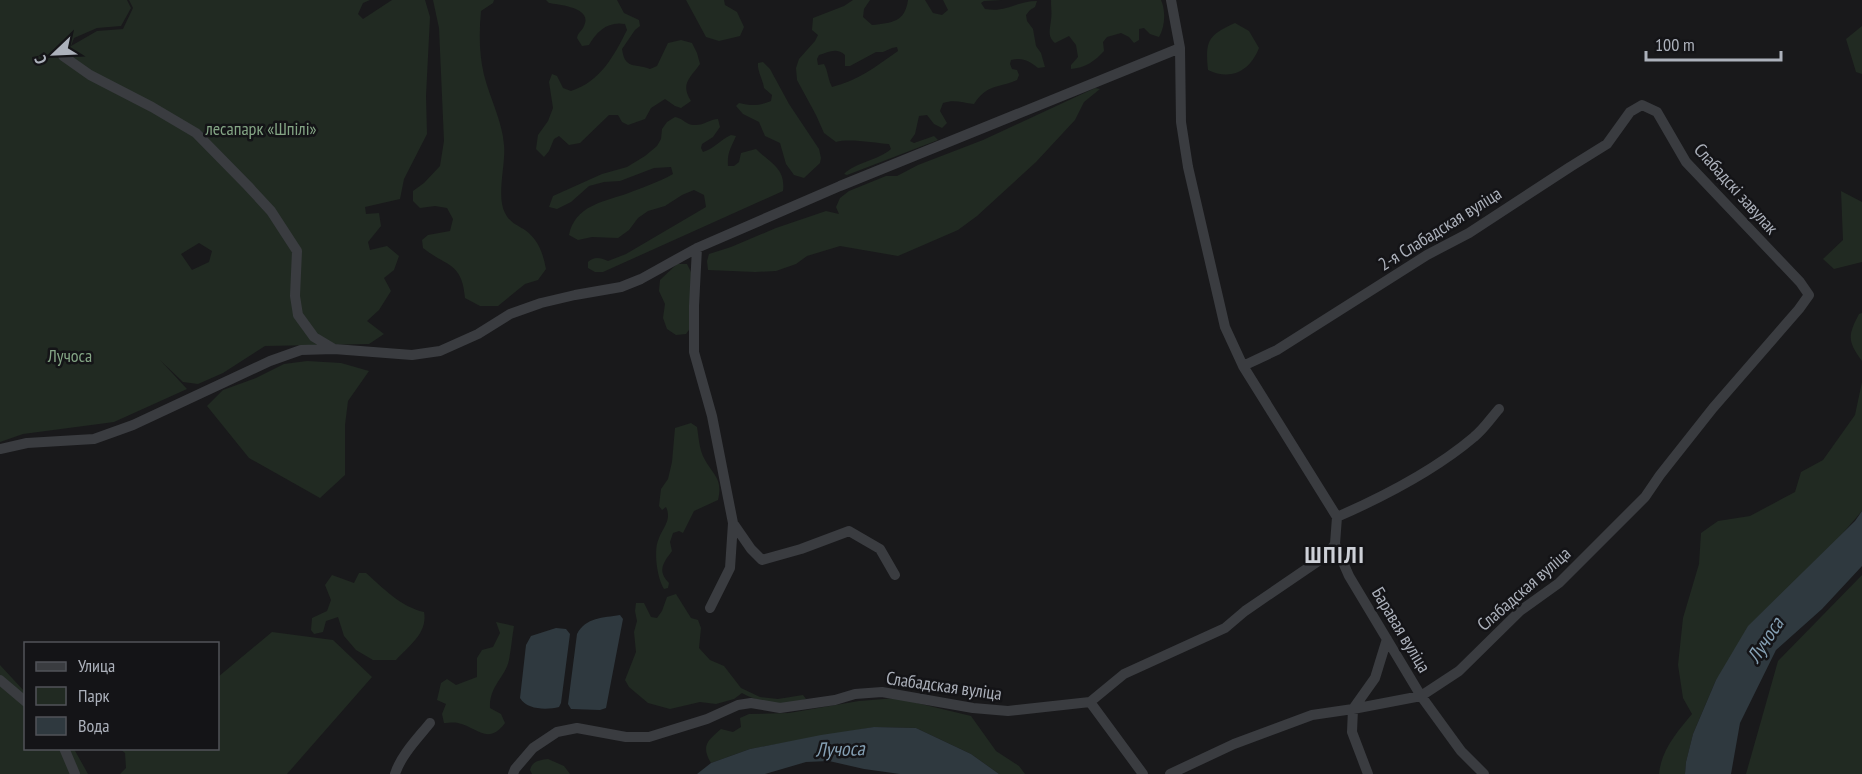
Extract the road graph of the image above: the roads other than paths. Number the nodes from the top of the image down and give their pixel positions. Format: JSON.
{"nodes":[{"id":1,"x":1171,"y":0,"type":"edge"},
{"id":2,"x":1180,"y":48,"type":"junction"},
{"id":3,"x":63,"y":56,"type":"dead end"},
{"id":4,"x":1642,"y":105,"type":"joint"},
{"id":5,"x":697,"y":248,"type":"junction"},
{"id":6,"x":1809,"y":295,"type":"joint"},
{"id":7,"x":334,"y":349,"type":"junction"},
{"id":8,"x":1244,"y":366,"type":"junction"},
{"id":9,"x":1499,"y":409,"type":"dead end"},
{"id":10,"x":0,"y":449,"type":"edge"},
{"id":11,"x":1337,"y":517,"type":"junction"},
{"id":12,"x":733,"y":523,"type":"junction"},
{"id":13,"x":1335,"y":544,"type":"junction"},
{"id":14,"x":895,"y":575,"type":"dead end"},
{"id":15,"x":710,"y":608,"type":"dead end"},
{"id":16,"x":1387,"y":639,"type":"junction"},
{"id":17,"x":0,"y":680,"type":"edge"},
{"id":18,"x":1421,"y":696,"type":"junction"},
{"id":19,"x":24,"y":700,"type":"edge"},
{"id":20,"x":1090,"y":702,"type":"junction"},
{"id":21,"x":1353,"y":709,"type":"junction"},
{"id":22,"x":430,"y":723,"type":"dead end"},
{"id":23,"x":65,"y":750,"type":"edge"},
{"id":24,"x":75,"y":774,"type":"edge"},
{"id":25,"x":395,"y":774,"type":"edge"},
{"id":26,"x":513,"y":774,"type":"edge"},
{"id":27,"x":1143,"y":774,"type":"edge"},
{"id":28,"x":1170,"y":774,"type":"edge"},
{"id":29,"x":1368,"y":774,"type":"edge"},
{"id":30,"x":1484,"y":774,"type":"edge"}],
"edges":[{"from":1,"to":2,"type":"street"},
{"from":2,"to":5,"type":"street"},
{"from":2,"to":8,"type":"street"},
{"from":3,"to":7,"type":"street"},
{"from":4,"to":6,"type":"street","name":"Слабадскі завулак"},
{"from":4,"to":8,"type":"street","name":"2-я Слабадская вуліца"},
{"from":5,"to":7,"type":"street"},
{"from":5,"to":12,"type":"street"},
{"from":6,"to":18,"type":"street","name":"Слабадская вуліца"},
{"from":7,"to":10,"type":"street"},
{"from":8,"to":11,"type":"street"},
{"from":9,"to":11,"type":"street"},
{"from":11,"to":13,"type":"street","name":"Баравая вуліца"},
{"from":12,"to":14,"type":"street"},
{"from":12,"to":15,"type":"street"},
{"from":13,"to":16,"type":"street","name":"Баравая вуліца"},
{"from":13,"to":20,"type":"street"},
{"from":16,"to":18,"type":"street","name":"Баравая вуліца"},
{"from":16,"to":21,"type":"street"},
{"from":17,"to":19,"type":"street"},
{"from":18,"to":21,"type":"street","name":"Слабадская вуліца"},
{"from":18,"to":30,"type":"street","name":"Баравая вуліца"},
{"from":20,"to":26,"type":"street","name":"Слабадская вуліца"},
{"from":20,"to":27,"type":"street"},
{"from":21,"to":28,"type":"street","name":"Слабадская вуліца"},
{"from":21,"to":29,"type":"street"},
{"from":22,"to":25,"type":"street"},
{"from":23,"to":24,"type":"street"}]}
